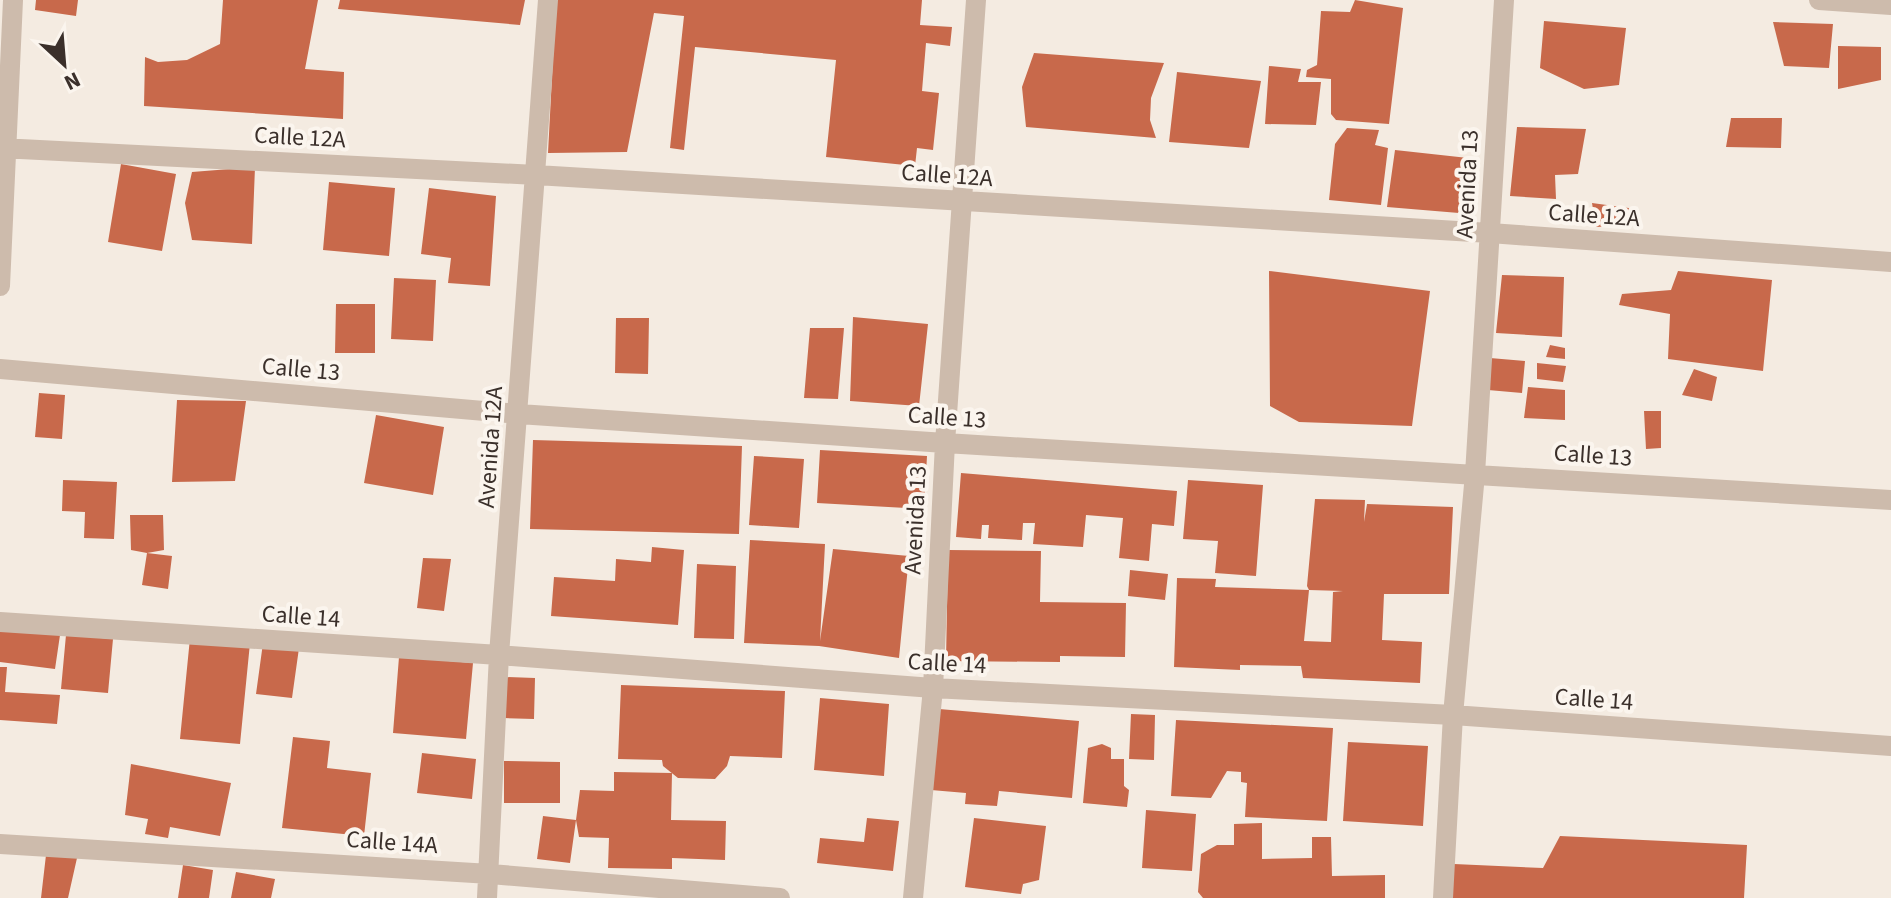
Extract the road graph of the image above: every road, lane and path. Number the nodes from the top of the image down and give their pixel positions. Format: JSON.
{"nodes":[{"id":1,"x":13,"y":0,"type":"edge"},
{"id":2,"x":548,"y":0,"type":"edge"},
{"id":3,"x":976,"y":0,"type":"edge"},
{"id":4,"x":1504,"y":0,"type":"edge"},
{"id":5,"x":1819,"y":0,"type":"edge"},
{"id":6,"x":1891,"y":5,"type":"edge"},
{"id":7,"x":3,"y":148,"type":"edge"},
{"id":8,"x":536,"y":175,"type":"junction"},
{"id":9,"x":962,"y":203,"type":"junction"},
{"id":10,"x":1490,"y":233,"type":"junction"},
{"id":11,"x":1891,"y":262,"type":"edge"},
{"id":12,"x":0,"y":286,"type":"edge"},
{"id":13,"x":0,"y":369,"type":"edge"},
{"id":14,"x":519,"y":414,"type":"junction"},
{"id":15,"x":945,"y":443,"type":"junction"},
{"id":16,"x":1475,"y":474,"type":"junction"},
{"id":17,"x":1891,"y":500,"type":"edge"},
{"id":18,"x":0,"y":622,"type":"edge"},
{"id":19,"x":499,"y":655,"type":"junction"},
{"id":20,"x":933,"y":688,"type":"junction"},
{"id":21,"x":1453,"y":715,"type":"junction"},
{"id":22,"x":1891,"y":746,"type":"edge"},
{"id":23,"x":0,"y":844,"type":"edge"},
{"id":24,"x":490,"y":874,"type":"junction"},
{"id":25,"x":487,"y":898,"type":"edge"},
{"id":26,"x":780,"y":898,"type":"edge"},
{"id":27,"x":913,"y":898,"type":"edge"},
{"id":28,"x":1443,"y":898,"type":"edge"}],
"edges":[{"from":1,"to":7,"type":"street"},
{"from":2,"to":8,"type":"street","name":"Avenida 12A"},
{"from":3,"to":9,"type":"street","name":"Avenida 13"},
{"from":4,"to":10,"type":"street","name":"Avenida 13"},
{"from":5,"to":6,"type":"street"},
{"from":7,"to":8,"type":"street","name":"Calle 12A"},
{"from":7,"to":12,"type":"street"},
{"from":8,"to":9,"type":"street","name":"Calle 12A"},
{"from":8,"to":14,"type":"street","name":"Avenida 12A"},
{"from":9,"to":10,"type":"street","name":"Calle 12A"},
{"from":9,"to":15,"type":"street","name":"Avenida 13"},
{"from":10,"to":11,"type":"street","name":"Calle 12A"},
{"from":10,"to":16,"type":"street","name":"Avenida 13"},
{"from":13,"to":14,"type":"street","name":"Calle 13"},
{"from":14,"to":15,"type":"street","name":"Calle 13"},
{"from":14,"to":19,"type":"street","name":"Avenida 12A"},
{"from":15,"to":16,"type":"street","name":"Calle 13"},
{"from":15,"to":20,"type":"street","name":"Avenida 13"},
{"from":16,"to":17,"type":"street","name":"Calle 13"},
{"from":16,"to":21,"type":"street","name":"Avenida 13"},
{"from":18,"to":19,"type":"street","name":"Calle 14"},
{"from":19,"to":20,"type":"street","name":"Calle 14"},
{"from":19,"to":24,"type":"street","name":"Avenida 12A"},
{"from":20,"to":21,"type":"street","name":"Calle 14"},
{"from":20,"to":27,"type":"street","name":"Avenida 13"},
{"from":21,"to":22,"type":"street","name":"Calle 14"},
{"from":21,"to":28,"type":"street","name":"Avenida 13"},
{"from":23,"to":24,"type":"street","name":"Calle 14A"},
{"from":24,"to":25,"type":"street","name":"Avenida 12A"},
{"from":24,"to":26,"type":"street","name":"Calle 14A"}]}
